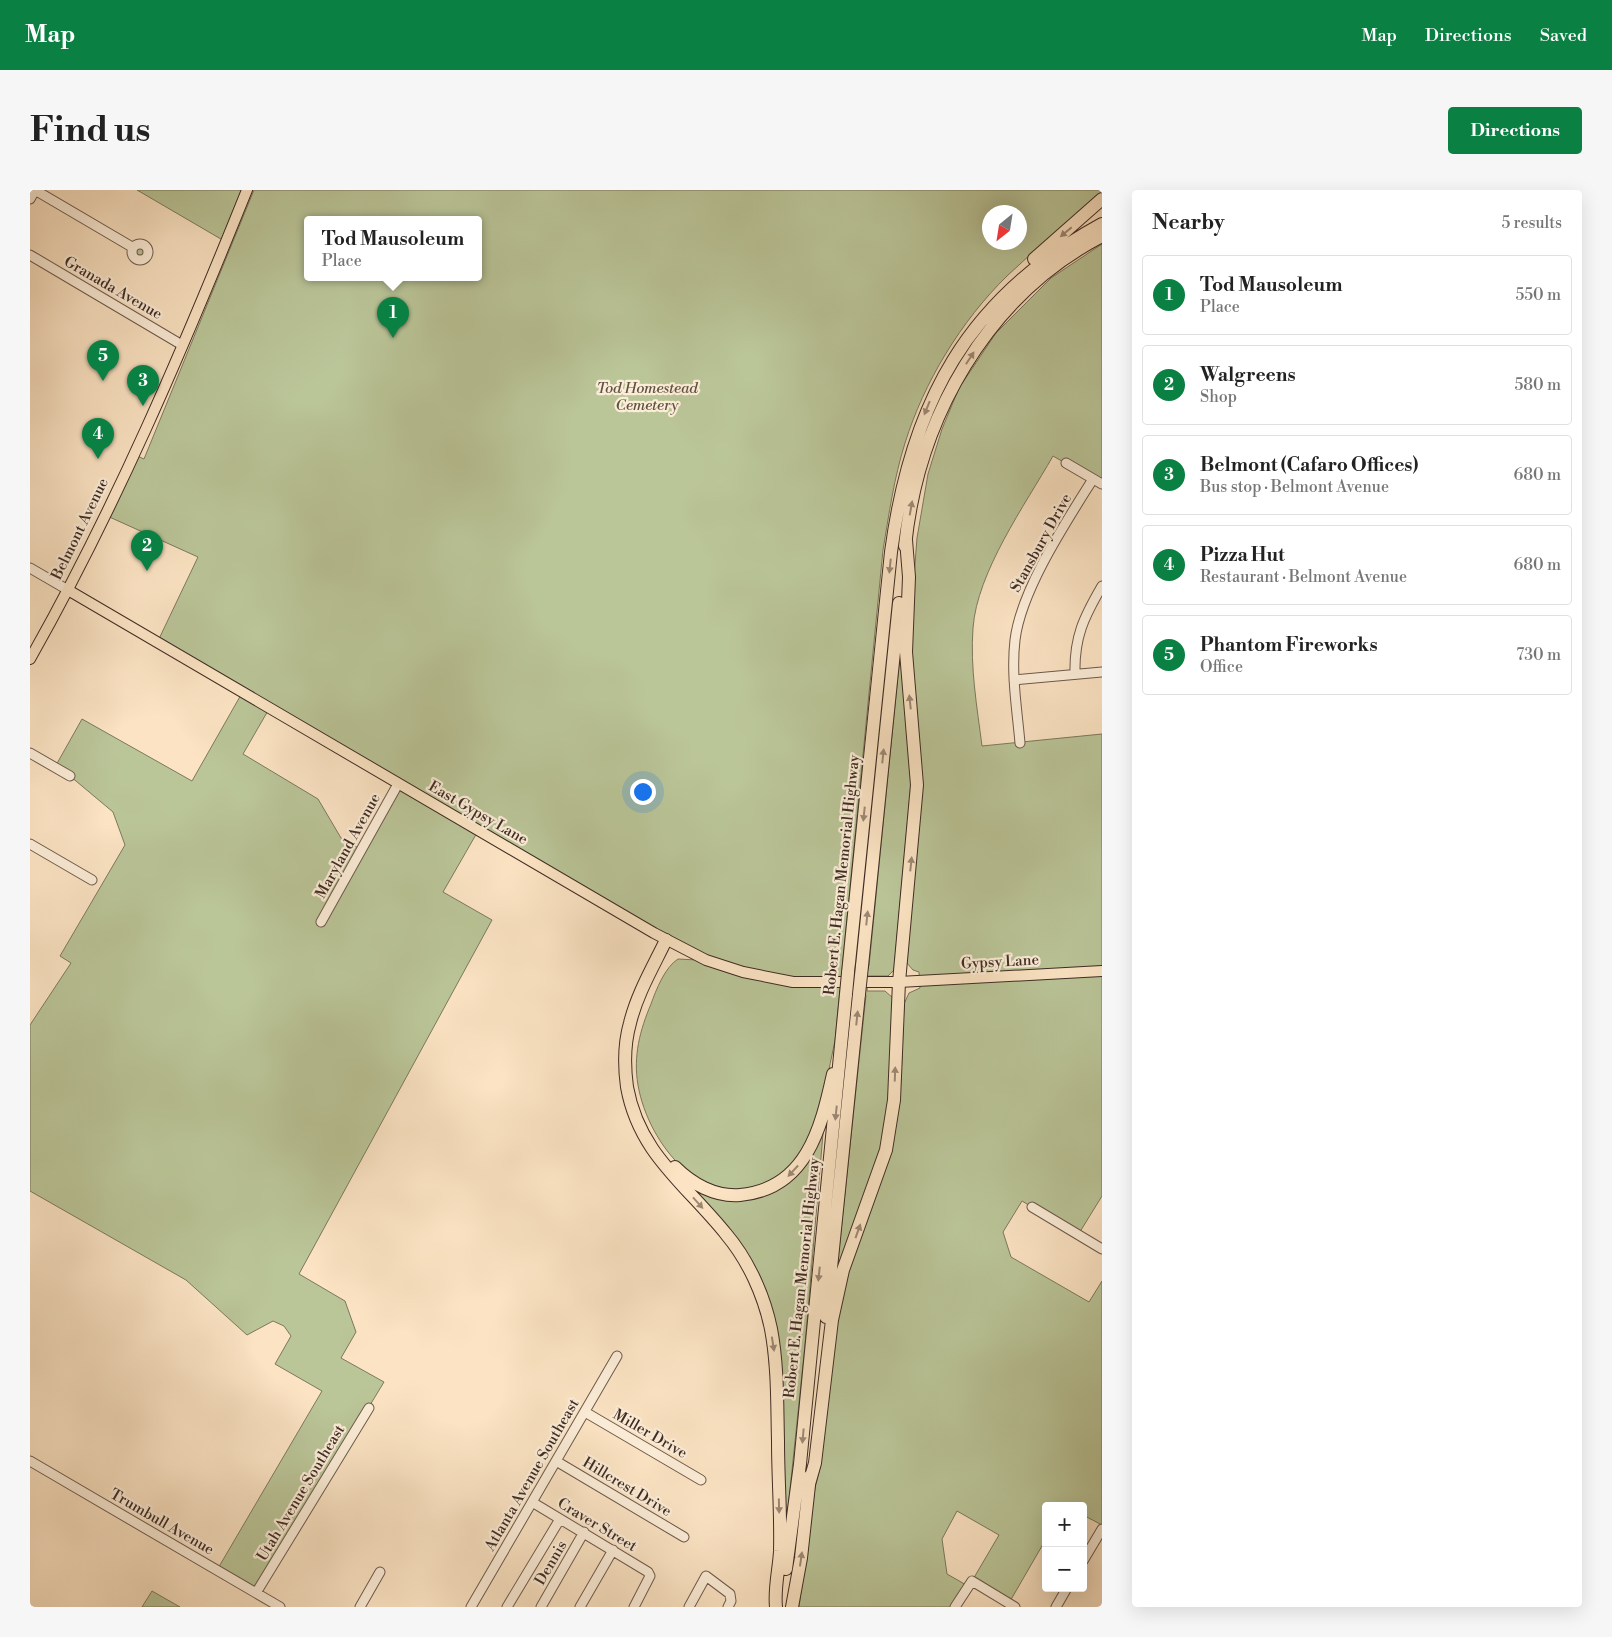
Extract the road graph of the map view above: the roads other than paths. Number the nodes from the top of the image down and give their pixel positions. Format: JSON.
{"nodes":[{"id":1,"x":35,"y":190,"type":"edge"},
{"id":2,"x":247,"y":190,"type":"edge"},
{"id":3,"x":30,"y":199,"type":"edge"},
{"id":4,"x":1102,"y":199,"type":"edge"},
{"id":5,"x":1102,"y":224,"type":"edge"},
{"id":6,"x":1102,"y":236,"type":"edge"},
{"id":7,"x":132,"y":247,"type":"dead end"},
{"id":8,"x":30,"y":255,"type":"edge"},
{"id":9,"x":991,"y":309,"type":"junction"},
{"id":10,"x":182,"y":345,"type":"junction"},
{"id":11,"x":1066,"y":463,"type":"dead end"},
{"id":12,"x":1094,"y":479,"type":"junction"},
{"id":13,"x":1102,"y":484,"type":"edge"},
{"id":14,"x":906,"y":540,"type":"junction"},
{"id":15,"x":30,"y":568,"type":"edge"},
{"id":16,"x":1102,"y":586,"type":"edge"},
{"id":17,"x":68,"y":590,"type":"junction"},
{"id":18,"x":30,"y":659,"type":"edge"},
{"id":19,"x":1102,"y":672,"type":"edge"},
{"id":20,"x":1075,"y":674,"type":"junction"},
{"id":21,"x":1014,"y":680,"type":"junction"},
{"id":22,"x":1020,"y":743,"type":"dead end"},
{"id":23,"x":30,"y":753,"type":"edge"},
{"id":24,"x":70,"y":776,"type":"dead end"},
{"id":25,"x":398,"y":784,"type":"junction"},
{"id":26,"x":30,"y":844,"type":"edge"},
{"id":27,"x":92,"y":880,"type":"dead end"},
{"id":28,"x":321,"y":922,"type":"dead end"},
{"id":29,"x":670,"y":942,"type":"junction"},
{"id":30,"x":1102,"y":971,"type":"edge"},
{"id":31,"x":899,"y":982,"type":"junction"},
{"id":32,"x":853,"y":994,"type":"junction"},
{"id":33,"x":841,"y":1045,"type":"junction"},
{"id":34,"x":1032,"y":1207,"type":"dead end"},
{"id":35,"x":1102,"y":1249,"type":"edge"},
{"id":36,"x":617,"y":1356,"type":"dead end"},
{"id":37,"x":369,"y":1408,"type":"dead end"},
{"id":38,"x":585,"y":1412,"type":"junction"},
{"id":39,"x":556,"y":1461,"type":"junction"},
{"id":40,"x":30,"y":1462,"type":"edge"},
{"id":41,"x":701,"y":1480,"type":"dead end"},
{"id":42,"x":809,"y":1484,"type":"junction"},
{"id":43,"x":532,"y":1502,"type":"junction"},
{"id":44,"x":560,"y":1518,"type":"junction"},
{"id":45,"x":1102,"y":1529,"type":"edge"},
{"id":46,"x":584,"y":1532,"type":"junction"},
{"id":47,"x":684,"y":1537,"type":"dead end"},
{"id":48,"x":613,"y":1550,"type":"junction"},
{"id":49,"x":1087,"y":1554,"type":"edge"},
{"id":50,"x":380,"y":1572,"type":"dead end"},
{"id":51,"x":1065,"y":1592,"type":"edge"},
{"id":52,"x":256,"y":1593,"type":"junction"},
{"id":53,"x":280,"y":1607,"type":"edge"},
{"id":54,"x":360,"y":1607,"type":"edge"},
{"id":55,"x":471,"y":1607,"type":"edge"},
{"id":56,"x":506,"y":1607,"type":"edge"},
{"id":57,"x":541,"y":1607,"type":"edge"},
{"id":58,"x":580,"y":1607,"type":"edge"},
{"id":59,"x":634,"y":1607,"type":"edge"},
{"id":60,"x":690,"y":1607,"type":"edge"},
{"id":61,"x":728,"y":1607,"type":"edge"},
{"id":62,"x":778,"y":1607,"type":"edge"},
{"id":63,"x":792,"y":1607,"type":"edge"},
{"id":64,"x":955,"y":1607,"type":"edge"},
{"id":65,"x":1016,"y":1607,"type":"edge"},
{"id":66,"x":1056,"y":1607,"type":"edge"}],
"edges":[{"from":1,"to":3,"type":"street"},
{"from":1,"to":7,"type":"street"},
{"from":2,"to":10,"type":"main road","name":"Belmont Avenue"},
{"from":4,"to":9,"type":"highway","one_way":true},
{"from":5,"to":9,"type":"highway","name":"Robert E. Hagan Memorial Highway"},
{"from":14,"to":6,"type":"highway","name":"Robert E. Hagan Memorial Highway","one_way":true},
{"from":8,"to":10,"type":"street","name":"Granada Avenue"},
{"from":9,"to":32,"type":"highway","name":"Robert E. Hagan Memorial Highway","one_way":true,"bridge":true},
{"from":10,"to":17,"type":"main road","name":"Belmont Avenue"},
{"from":11,"to":12,"type":"street"},
{"from":12,"to":13,"type":"street"},
{"from":12,"to":21,"type":"street","name":"Stansbury Drive"},
{"from":31,"to":14,"type":"highway","one_way":true},
{"from":32,"to":14,"type":"highway","name":"Robert E. Hagan Memorial Highway","one_way":true,"bridge":true},
{"from":15,"to":17,"type":"street"},
{"from":16,"to":20,"type":"street"},
{"from":17,"to":18,"type":"main road","name":"Belmont Avenue"},
{"from":17,"to":25,"type":"main road","name":"East Gypsy Lane"},
{"from":19,"to":20,"type":"street"},
{"from":20,"to":21,"type":"street"},
{"from":21,"to":22,"type":"street","name":"Stansbury Drive"},
{"from":23,"to":24,"type":"street"},
{"from":25,"to":28,"type":"street","name":"Maryland Avenue"},
{"from":25,"to":29,"type":"main road","name":"East Gypsy Lane"},
{"from":26,"to":27,"type":"street"},
{"from":29,"to":31,"type":"main road","name":"East Gypsy Lane"},
{"from":33,"to":29,"type":"highway","one_way":true},
{"from":29,"to":62,"type":"highway","one_way":true},
{"from":30,"to":31,"type":"main road","name":"Gypsy Lane"},
{"from":42,"to":31,"type":"highway","one_way":true},
{"from":32,"to":33,"type":"highway","name":"Robert E. Hagan Memorial Highway"},
{"from":42,"to":32,"type":"highway","name":"Robert E. Hagan Memorial Highway","one_way":true},
{"from":33,"to":62,"type":"highway","name":"Robert E. Hagan Memorial Highway","one_way":true},
{"from":34,"to":35,"type":"street"},
{"from":36,"to":38,"type":"street","name":"Atlanta Avenue Southeast"},
{"from":37,"to":52,"type":"street","name":"Utah Avenue Southeast"},
{"from":38,"to":39,"type":"street","name":"Atlanta Avenue Southeast"},
{"from":38,"to":41,"type":"street","name":"Miller Drive"},
{"from":39,"to":43,"type":"street","name":"Atlanta Avenue Southeast"},
{"from":39,"to":47,"type":"street","name":"Hillcrest Drive"},
{"from":40,"to":52,"type":"street","name":"Trumbull Avenue"},
{"from":63,"to":42,"type":"highway","name":"Robert E. Hagan Memorial Highway","one_way":true},
{"from":43,"to":44,"type":"street","name":"Craver Street"},
{"from":43,"to":55,"type":"street","name":"Atlanta Avenue Southeast"},
{"from":44,"to":46,"type":"street","name":"Craver Street"},
{"from":44,"to":56,"type":"street"},
{"from":45,"to":49,"type":"street"},
{"from":46,"to":48,"type":"street","name":"Craver Street"},
{"from":46,"to":57,"type":"street","name":"Dennis"},
{"from":48,"to":58,"type":"street"},
{"from":48,"to":59,"type":"street","name":"Craver Street"},
{"from":50,"to":54,"type":"street"},
{"from":51,"to":66,"type":"street"},
{"from":52,"to":53,"type":"street","name":"Trumbull Avenue"},
{"from":60,"to":61,"type":"street"},
{"from":64,"to":65,"type":"street"}]}
